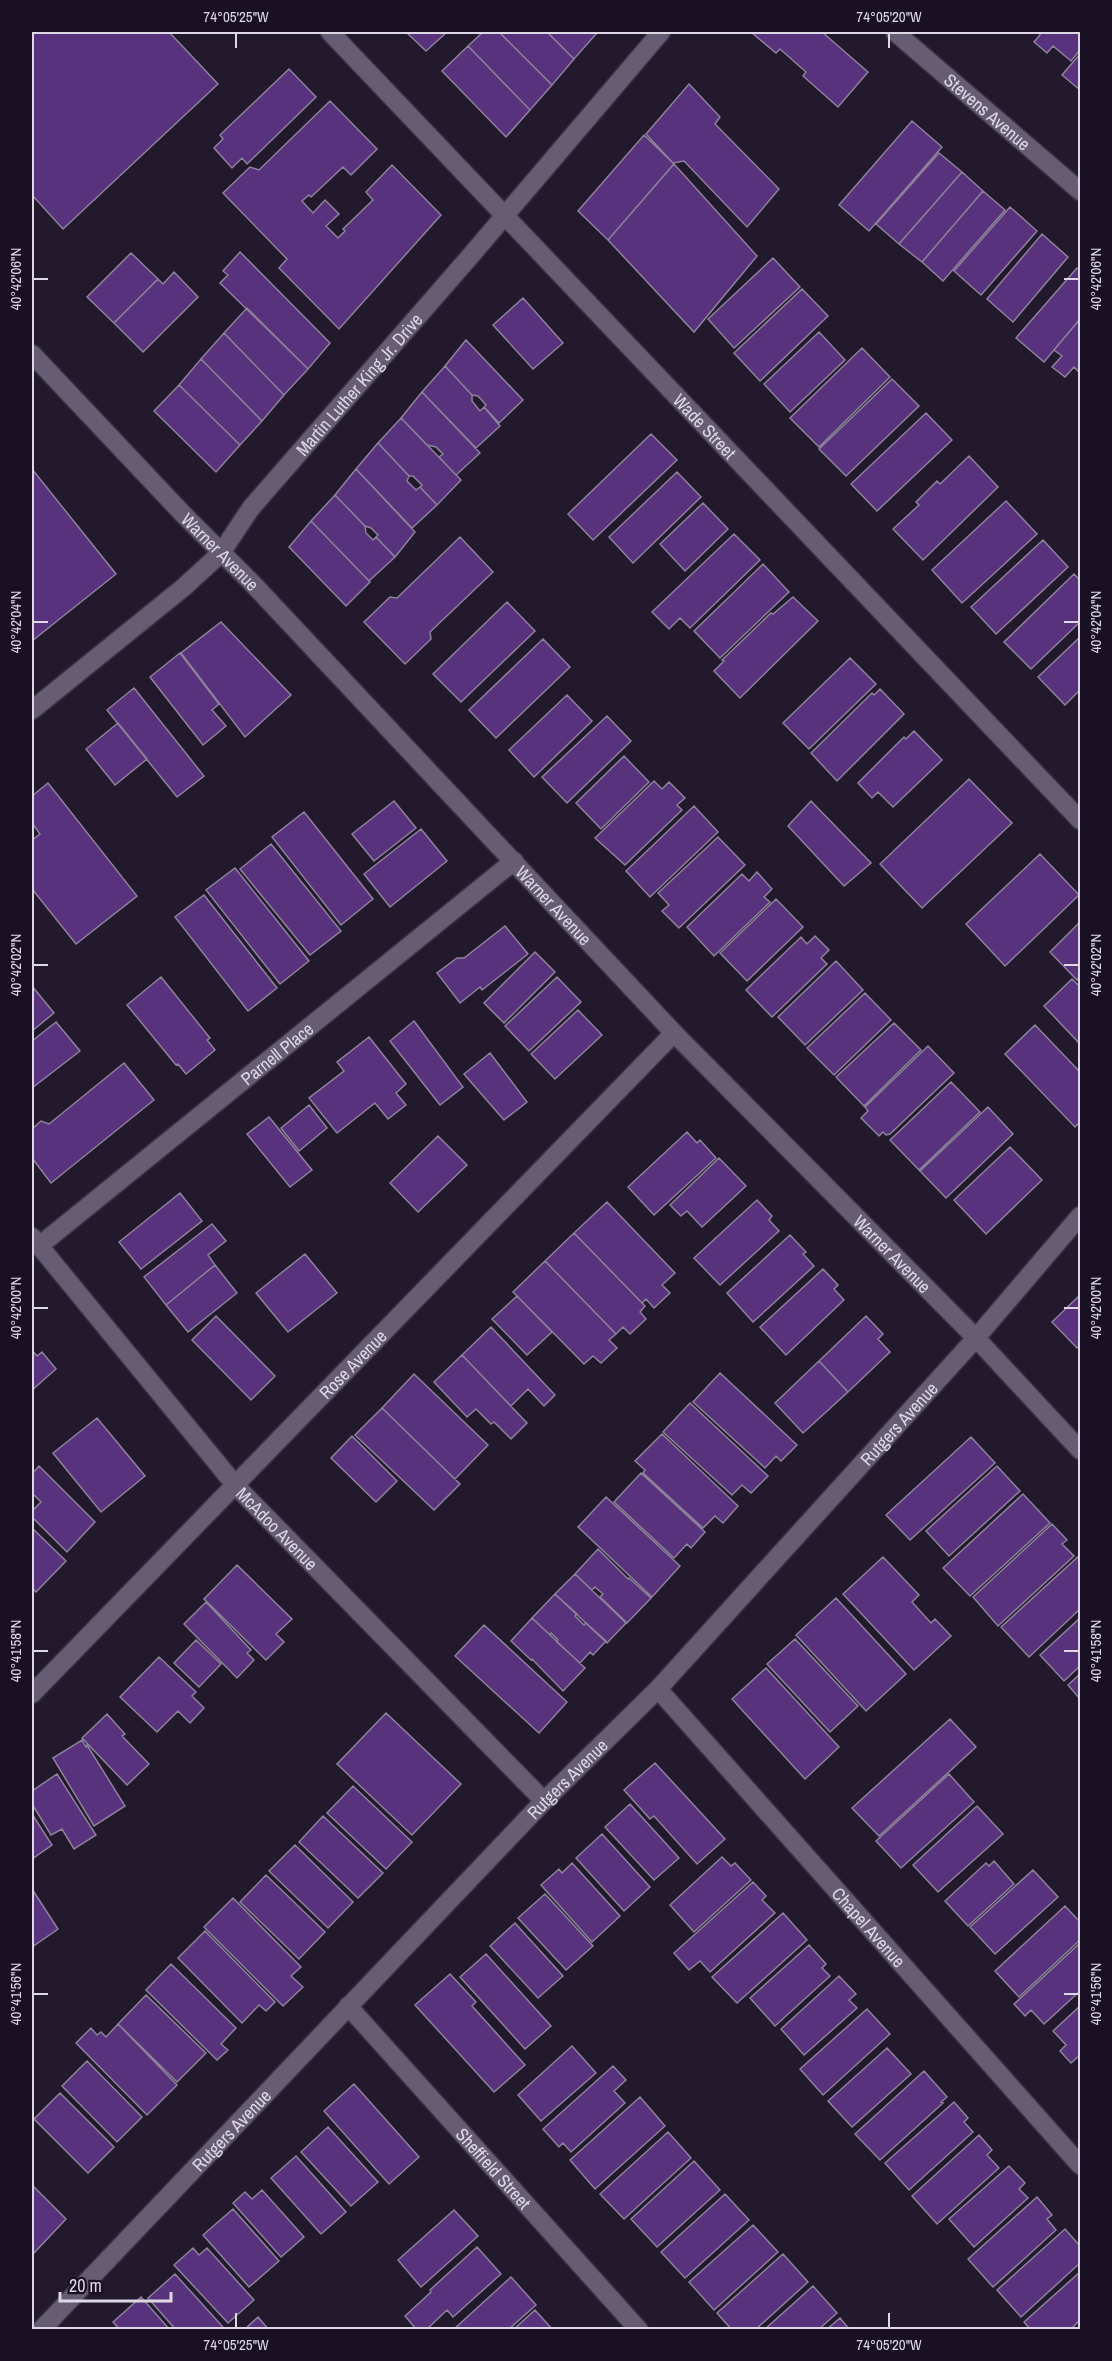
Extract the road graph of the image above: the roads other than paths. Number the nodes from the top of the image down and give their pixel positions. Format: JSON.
{"nodes":[{"id":1,"x":330,"y":32,"type":"edge"},
{"id":2,"x":661,"y":32,"type":"edge"},
{"id":3,"x":895,"y":32,"type":"edge"},
{"id":4,"x":1080,"y":191,"type":"edge"},
{"id":5,"x":505,"y":214,"type":"junction"},
{"id":6,"x":32,"y":354,"type":"edge"},
{"id":7,"x":221,"y":553,"type":"junction"},
{"id":8,"x":32,"y":710,"type":"edge"},
{"id":9,"x":1080,"y":820,"type":"edge"},
{"id":10,"x":514,"y":861,"type":"junction"},
{"id":11,"x":674,"y":1033,"type":"junction"},
{"id":12,"x":1080,"y":1216,"type":"edge"},
{"id":13,"x":35,"y":1241,"type":"edge"},
{"id":14,"x":976,"y":1338,"type":"junction"},
{"id":15,"x":1080,"y":1450,"type":"edge"},
{"id":16,"x":236,"y":1486,"type":"junction"},
{"id":17,"x":658,"y":1689,"type":"junction"},
{"id":18,"x":32,"y":1694,"type":"edge"},
{"id":19,"x":544,"y":1801,"type":"junction"},
{"id":20,"x":348,"y":2006,"type":"junction"},
{"id":21,"x":1080,"y":2164,"type":"edge"},
{"id":22,"x":49,"y":2327,"type":"edge"},
{"id":23,"x":639,"y":2330,"type":"edge"}],
"edges":[{"from":1,"to":5,"type":"street","name":"Wade Street"},
{"from":2,"to":5,"type":"street","name":"Martin Luther King Jr. Drive"},
{"from":3,"to":4,"type":"street","name":"Stevens Avenue"},
{"from":5,"to":7,"type":"street","name":"Martin Luther King Jr. Drive"},
{"from":5,"to":9,"type":"street","name":"Wade Street"},
{"from":6,"to":7,"type":"street","name":"Warner Avenue"},
{"from":7,"to":8,"type":"street","name":"Martin Luther King Jr. Drive"},
{"from":7,"to":10,"type":"street","name":"Warner Avenue"},
{"from":10,"to":11,"type":"street","name":"Warner Avenue"},
{"from":10,"to":13,"type":"street","name":"Parnell Place"},
{"from":11,"to":14,"type":"street","name":"Warner Avenue"},
{"from":11,"to":16,"type":"street","name":"Rose Avenue"},
{"from":12,"to":14,"type":"street","name":"Rutgers Avenue"},
{"from":13,"to":16,"type":"street","name":"McAdoo Avenue"},
{"from":14,"to":15,"type":"street","name":"Warner Avenue"},
{"from":14,"to":17,"type":"street","name":"Rutgers Avenue"},
{"from":16,"to":18,"type":"street","name":"Rose Avenue"},
{"from":16,"to":19,"type":"street","name":"McAdoo Avenue"},
{"from":17,"to":19,"type":"street","name":"Rutgers Avenue"},
{"from":17,"to":21,"type":"street","name":"Chapel Avenue"},
{"from":19,"to":20,"type":"street","name":"Rutgers Avenue"},
{"from":20,"to":22,"type":"street","name":"Rutgers Avenue"},
{"from":20,"to":23,"type":"street","name":"Sheffield Street"}]}
